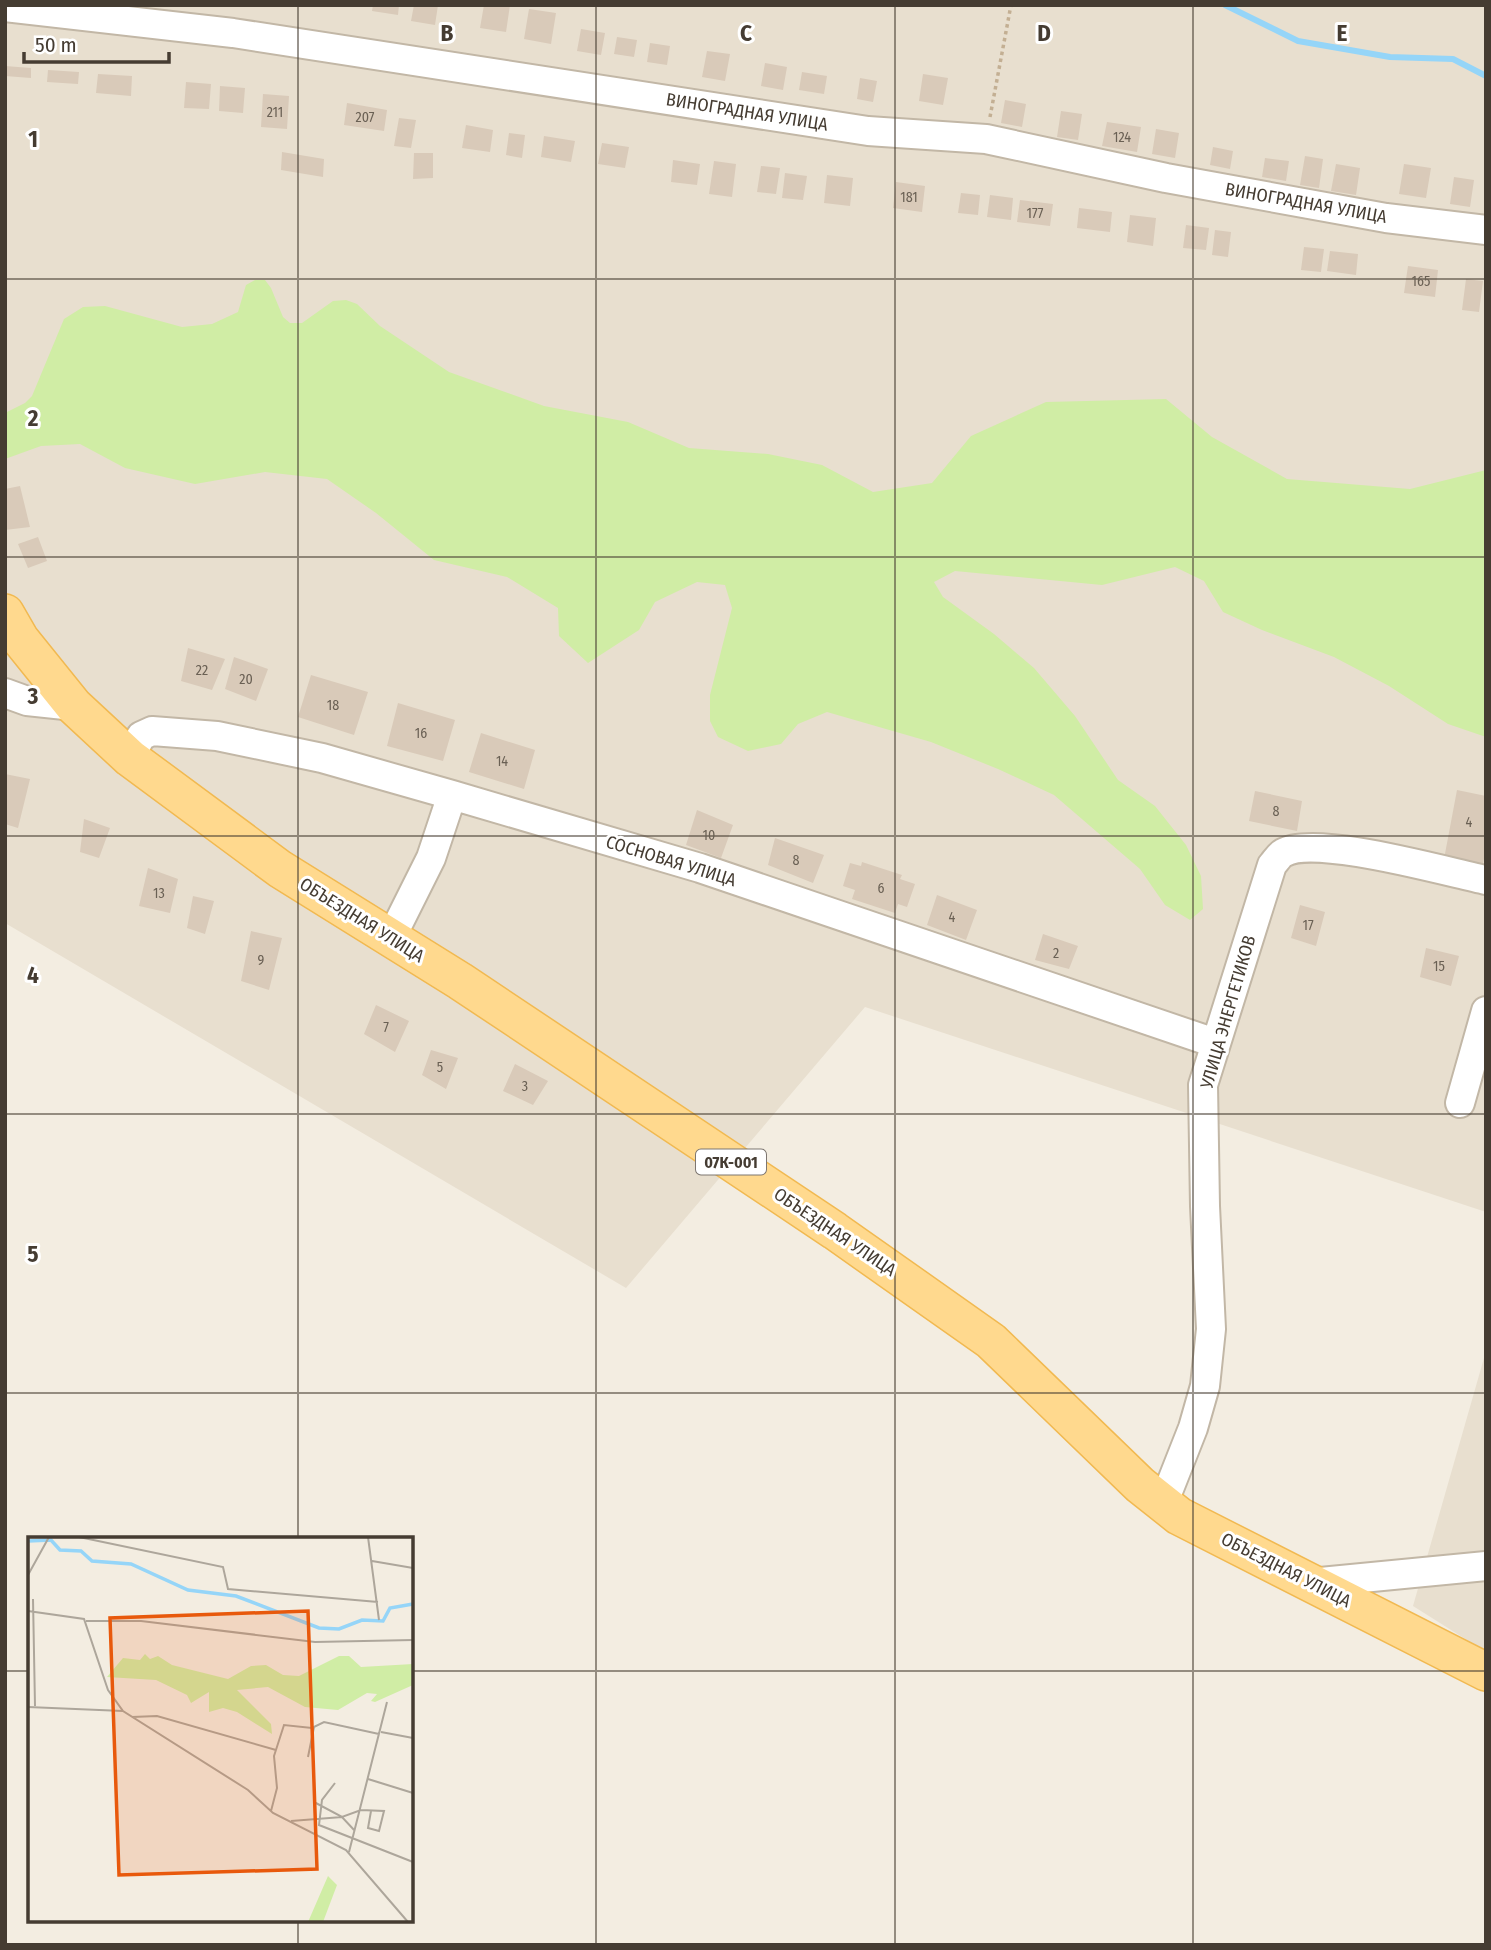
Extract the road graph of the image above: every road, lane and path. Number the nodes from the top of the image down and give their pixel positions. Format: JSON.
{"nodes":[{"id":1,"x":1012,"y":5,"type":"edge"},
{"id":2,"x":5,"y":7,"type":"edge"},
{"id":3,"x":986,"y":139,"type":"junction"},
{"id":4,"x":1486,"y":230,"type":"edge"},
{"id":5,"x":5,"y":613,"type":"edge"},
{"id":6,"x":5,"y":693,"type":"edge"},
{"id":7,"x":74,"y":705,"type":"junction"},
{"id":8,"x":130,"y":758,"type":"junction"},
{"id":9,"x":452,"y":795,"type":"junction"},
{"id":10,"x":1486,"y":880,"type":"edge"},
{"id":11,"x":391,"y":938,"type":"junction"},
{"id":12,"x":1486,"y":1011,"type":"edge"},
{"id":13,"x":1215,"y":1043,"type":"junction"},
{"id":14,"x":1460,"y":1103,"type":"dead end"},
{"id":15,"x":1163,"y":1504,"type":"junction"},
{"id":16,"x":1486,"y":1566,"type":"edge"},
{"id":17,"x":1310,"y":1583,"type":"junction"},
{"id":18,"x":1486,"y":1672,"type":"edge"}],
"edges":[{"from":1,"to":3,"type":"path"},
{"from":2,"to":3,"type":"street","name":"ВИНОГРАДНАЯ УЛИЦА"},
{"from":3,"to":4,"type":"street","name":"ВИНОГРАДНАЯ УЛИЦА"},
{"from":5,"to":7,"type":"main road","name":"ОБЪЕЗДНАЯ УЛИЦА","number":"07К-001"},
{"from":6,"to":7,"type":"street"},
{"from":7,"to":8,"type":"main road","name":"ОБЪЕЗДНАЯ УЛИЦА","number":"07К-001"},
{"from":8,"to":9,"type":"street","name":"СОСНОВАЯ УЛИЦА"},
{"from":8,"to":11,"type":"main road","name":"ОБЪЕЗДНАЯ УЛИЦА","number":"07К-001"},
{"from":9,"to":11,"type":"street"},
{"from":9,"to":13,"type":"street","name":"СОСНОВАЯ УЛИЦА"},
{"from":10,"to":13,"type":"street","name":"УЛИЦА ЭНЕРГЕТИКОВ"},
{"from":11,"to":15,"type":"main road","name":"ОБЪЕЗДНАЯ УЛИЦА","number":"07К-001"},
{"from":12,"to":14,"type":"street"},
{"from":13,"to":15,"type":"street","name":"УЛИЦА ЭНЕРГЕТИКОВ"},
{"from":15,"to":17,"type":"main road","name":"ОБЪЕЗДНАЯ УЛИЦА","number":"07К-001"},
{"from":16,"to":17,"type":"street"},
{"from":17,"to":18,"type":"main road","name":"ОБЪЕЗДНАЯ УЛИЦА","number":"07К-001"}]}
